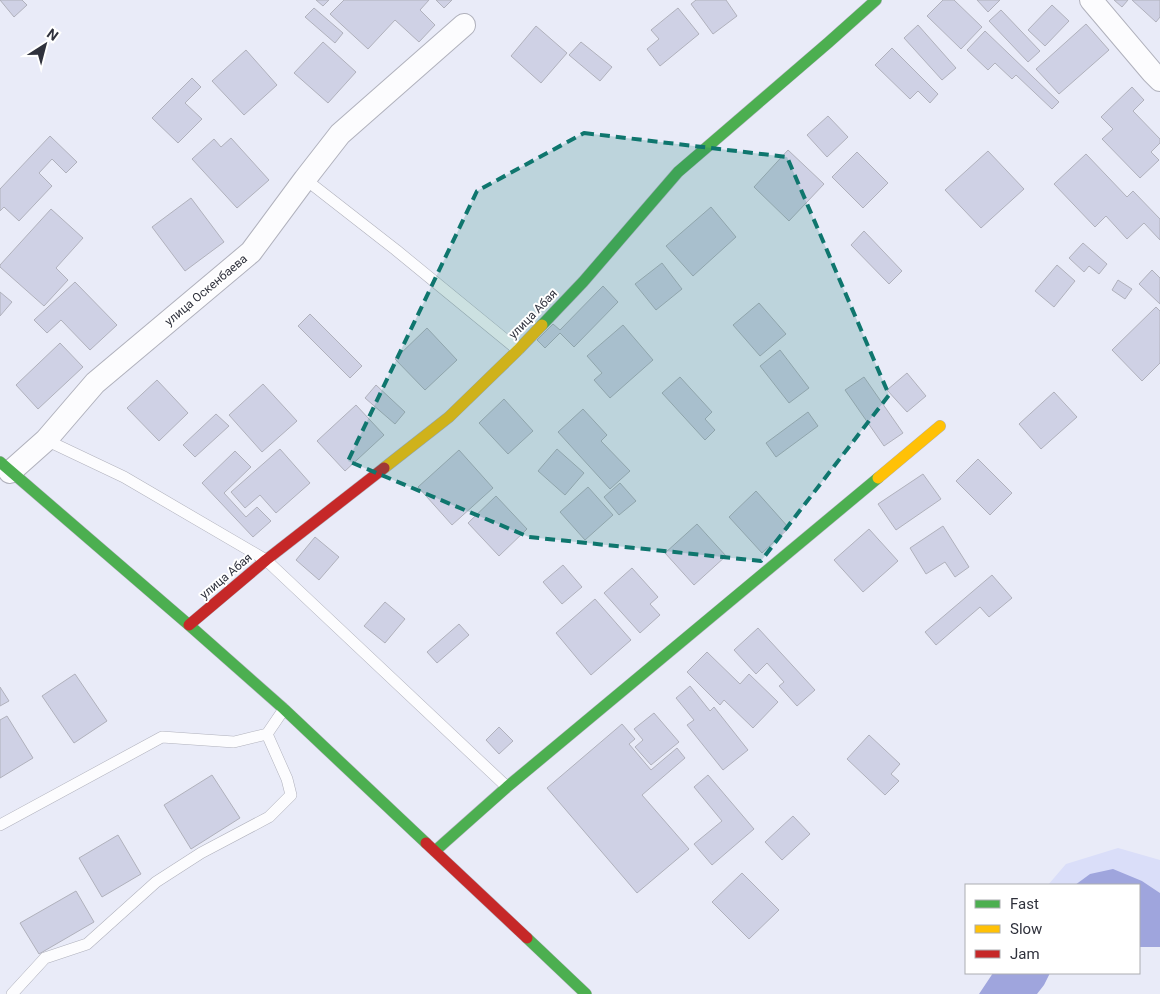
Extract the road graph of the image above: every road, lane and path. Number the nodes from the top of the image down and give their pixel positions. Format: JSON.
{"nodes":[{"id":1,"x":876,"y":0,"type":"edge"},
{"id":2,"x":1091,"y":0,"type":"edge"},
{"id":3,"x":464,"y":25,"type":"dead end"},
{"id":4,"x":1160,"y":80,"type":"edge"},
{"id":5,"x":305,"y":179,"type":"junction"},
{"id":6,"x":518,"y":350,"type":"junction"},
{"id":7,"x":940,"y":426,"type":"dead end"},
{"id":8,"x":46,"y":440,"type":"junction"},
{"id":9,"x":3,"y":472,"type":"edge"},
{"id":10,"x":266,"y":560,"type":"junction"},
{"id":11,"x":189,"y":625,"type":"junction"},
{"id":12,"x":284,"y":709,"type":"junction"},
{"id":13,"x":267,"y":734,"type":"junction"},
{"id":14,"x":507,"y":787,"type":"junction"},
{"id":15,"x":0,"y":825,"type":"edge"},
{"id":16,"x":435,"y":852,"type":"junction"},
{"id":17,"x":12,"y":994,"type":"edge"},
{"id":18,"x":586,"y":994,"type":"edge"}],
"edges":[{"from":1,"to":6,"type":"street","name":"улица Абая"},
{"from":2,"to":4,"type":"street"},
{"from":3,"to":5,"type":"street","name":"улица Оскенбаева"},
{"from":5,"to":6,"type":"lane"},
{"from":5,"to":8,"type":"street","name":"улица Оскенбаева"},
{"from":6,"to":10,"type":"street","name":"улица Абая"},
{"from":7,"to":14,"type":"street"},
{"from":8,"to":9,"type":"street","name":"улица Оскенбаева"},
{"from":8,"to":10,"type":"lane"},
{"from":9,"to":11,"type":"street"},
{"from":10,"to":11,"type":"street","name":"улица Абая"},
{"from":10,"to":14,"type":"lane"},
{"from":11,"to":12,"type":"street"},
{"from":12,"to":13,"type":"lane"},
{"from":12,"to":16,"type":"street"},
{"from":13,"to":15,"type":"lane"},
{"from":13,"to":17,"type":"lane"},
{"from":14,"to":16,"type":"street"},
{"from":16,"to":18,"type":"street"}]}
